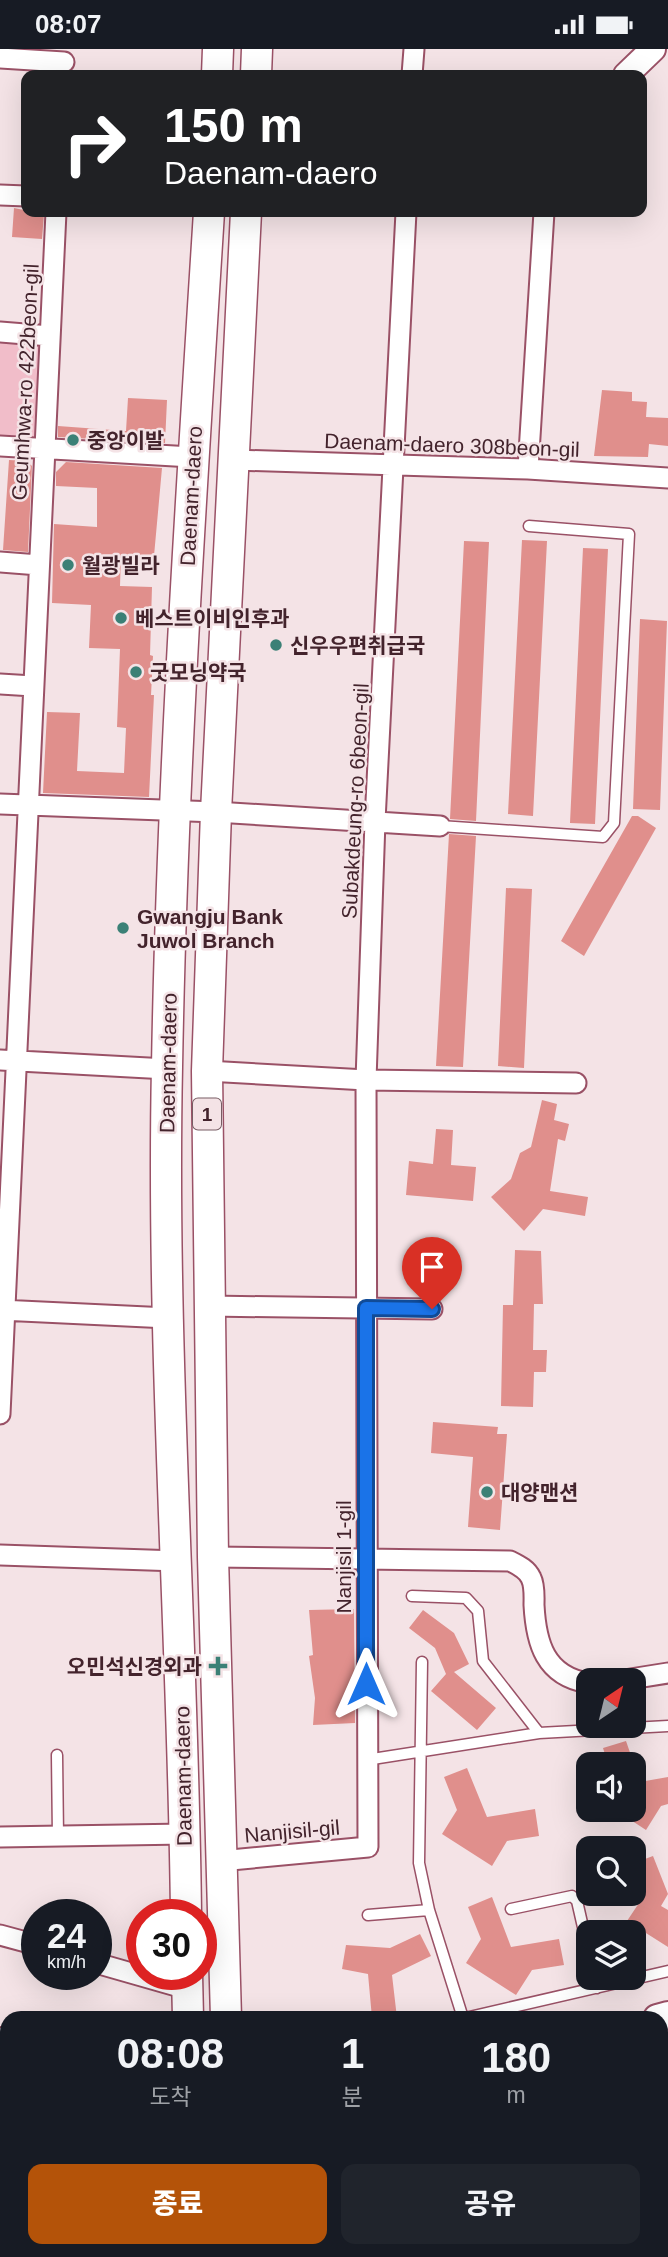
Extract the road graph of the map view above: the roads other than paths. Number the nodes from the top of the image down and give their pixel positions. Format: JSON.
{"nodes":[{"id":1,"x":218,"y":49,"type":"edge"},
{"id":2,"x":257,"y":49,"type":"edge"},
{"id":3,"x":414,"y":49,"type":"edge"},
{"id":4,"x":653,"y":49,"type":"edge"},
{"id":5,"x":0,"y":58,"type":"edge"},
{"id":6,"x":64,"y":62,"type":"edge"},
{"id":7,"x":217,"y":70,"type":"edge"},
{"id":8,"x":256,"y":70,"type":"edge"},
{"id":9,"x":412,"y":70,"type":"edge"},
{"id":10,"x":631,"y":70,"type":"edge"},
{"id":11,"x":0,"y":195,"type":"edge"},
{"id":12,"x":21,"y":196,"type":"edge"},
{"id":13,"x":56,"y":217,"type":"edge"},
{"id":14,"x":209,"y":217,"type":"edge"},
{"id":15,"x":246,"y":217,"type":"edge"},
{"id":16,"x":406,"y":217,"type":"edge"},
{"id":17,"x":544,"y":217,"type":"edge"},
{"id":18,"x":0,"y":332,"type":"edge"},
{"id":19,"x":50,"y":336,"type":"junction"},
{"id":20,"x":0,"y":446,"type":"edge"},
{"id":21,"x":45,"y":449,"type":"junction"},
{"id":22,"x":192,"y":457,"type":"junction"},
{"id":23,"x":234,"y":460,"type":"junction"},
{"id":24,"x":394,"y":464,"type":"junction"},
{"id":25,"x":528,"y":469,"type":"junction"},
{"id":26,"x":668,"y":478,"type":"edge"},
{"id":27,"x":529,"y":526,"type":"dead end"},
{"id":28,"x":0,"y":562,"type":"edge"},
{"id":29,"x":39,"y":565,"type":"junction"},
{"id":30,"x":0,"y":684,"type":"edge"},
{"id":31,"x":33,"y":686,"type":"junction"},
{"id":32,"x":0,"y":804,"type":"edge"},
{"id":33,"x":27,"y":805,"type":"junction"},
{"id":34,"x":176,"y":810,"type":"junction"},
{"id":35,"x":216,"y":812,"type":"junction"},
{"id":36,"x":375,"y":821,"type":"junction"},
{"id":37,"x":440,"y":825,"type":"joint"},
{"id":38,"x":8,"y":1060,"type":"edge"},
{"id":39,"x":167,"y":1069,"type":"junction"},
{"id":40,"x":207,"y":1071,"type":"junction"},
{"id":41,"x":366,"y":1080,"type":"junction"},
{"id":42,"x":576,"y":1083,"type":"dead end"},
{"id":43,"x":209,"y":1306,"type":"junction"},
{"id":44,"x":366,"y":1308,"type":"junction"},
{"id":45,"x":432,"y":1309,"type":"dead end"},
{"id":46,"x":2,"y":1310,"type":"edge"},
{"id":47,"x":168,"y":1318,"type":"junction"},
{"id":48,"x":0,"y":1414,"type":"edge"},
{"id":49,"x":0,"y":1555,"type":"edge"},
{"id":50,"x":213,"y":1557,"type":"junction"},
{"id":51,"x":366,"y":1557,"type":"junction"},
{"id":52,"x":178,"y":1561,"type":"junction"},
{"id":53,"x":412,"y":1596,"type":"dead end"},
{"id":54,"x":422,"y":1662,"type":"dead end"},
{"id":55,"x":668,"y":1673,"type":"edge"},
{"id":56,"x":646,"y":1676,"type":"edge"},
{"id":57,"x":576,"y":1681,"type":"edge"},
{"id":58,"x":668,"y":1726,"type":"edge"},
{"id":59,"x":538,"y":1733,"type":"junction"},
{"id":60,"x":421,"y":1752,"type":"junction"},
{"id":61,"x":57,"y":1755,"type":"dead end"},
{"id":62,"x":366,"y":1760,"type":"junction"},
{"id":63,"x":185,"y":1835,"type":"junction"},
{"id":64,"x":58,"y":1836,"type":"junction"},
{"id":65,"x":0,"y":1837,"type":"edge"},
{"id":66,"x":368,"y":1847,"type":"joint"},
{"id":67,"x":220,"y":1861,"type":"junction"},
{"id":68,"x":186,"y":1899,"type":"edge"},
{"id":69,"x":511,"y":1909,"type":"dead end"},
{"id":70,"x":429,"y":1910,"type":"junction"},
{"id":71,"x":368,"y":1915,"type":"dead end"},
{"id":72,"x":581,"y":1920,"type":"edge"},
{"id":73,"x":0,"y":1935,"type":"edge"},
{"id":74,"x":21,"y":1941,"type":"edge"},
{"id":75,"x":112,"y":1968,"type":"edge"},
{"id":76,"x":668,"y":1971,"type":"edge"},
{"id":77,"x":646,"y":1975,"type":"edge"},
{"id":78,"x":576,"y":1988,"type":"edge"},
{"id":79,"x":187,"y":1994,"type":"edge"},
{"id":80,"x":181,"y":2011,"type":"edge"},
{"id":81,"x":226,"y":2011,"type":"edge"},
{"id":82,"x":462,"y":2011,"type":"edge"},
{"id":83,"x":490,"y":2011,"type":"edge"}],
"edges":[{"from":1,"to":7,"type":"main road"},
{"from":2,"to":8,"type":"main road"},
{"from":3,"to":9,"type":"street"},
{"from":4,"to":10,"type":"street"},
{"from":5,"to":6,"type":"street"},
{"from":11,"to":12,"type":"street"},
{"from":13,"to":19,"type":"street","name":"Geumhwa-ro 422beon-gil"},
{"from":14,"to":22,"type":"main road","name":"Daenam-daero","number":"1"},
{"from":15,"to":23,"type":"main road","name":"Daenam-daero","number":"1"},
{"from":16,"to":24,"type":"street","name":"Subakdeung-ro 6beon-gil"},
{"from":17,"to":25,"type":"street"},
{"from":18,"to":19,"type":"street"},
{"from":19,"to":21,"type":"street","name":"Geumhwa-ro 422beon-gil"},
{"from":20,"to":21,"type":"street"},
{"from":21,"to":22,"type":"street"},
{"from":21,"to":29,"type":"street","name":"Geumhwa-ro 422beon-gil"},
{"from":22,"to":34,"type":"main road","name":"Daenam-daero","number":"1"},
{"from":23,"to":24,"type":"street","name":"Daenam-daero 308beon-gil"},
{"from":23,"to":35,"type":"main road","name":"Daenam-daero","number":"1"},
{"from":24,"to":25,"type":"street","name":"Daenam-daero 308beon-gil"},
{"from":24,"to":36,"type":"street","name":"Subakdeung-ro 6beon-gil"},
{"from":25,"to":26,"type":"street","name":"Daenam-daero 308beon-gil"},
{"from":27,"to":37,"type":"lane"},
{"from":28,"to":29,"type":"street"},
{"from":29,"to":31,"type":"street","name":"Geumhwa-ro 422beon-gil"},
{"from":30,"to":31,"type":"street"},
{"from":31,"to":33,"type":"street","name":"Geumhwa-ro 422beon-gil"},
{"from":32,"to":33,"type":"street"},
{"from":33,"to":34,"type":"street"},
{"from":33,"to":38,"type":"street","name":"Geumhwa-ro 422beon-gil"},
{"from":34,"to":35,"type":"street"},
{"from":34,"to":39,"type":"main road","name":"Daenam-daero","number":"1"},
{"from":35,"to":36,"type":"street"},
{"from":35,"to":40,"type":"main road","name":"Daenam-daero","number":"1"},
{"from":36,"to":37,"type":"street"},
{"from":36,"to":41,"type":"street","name":"Subakdeung-ro 6beon-gil"},
{"from":38,"to":39,"type":"street"},
{"from":38,"to":46,"type":"street","name":"Geumhwa-ro 422beon-gil"},
{"from":39,"to":47,"type":"main road","name":"Daenam-daero","number":"1"},
{"from":40,"to":41,"type":"street","name":"Daenam-daero"},
{"from":40,"to":43,"type":"main road","name":"Daenam-daero","number":"1"},
{"from":41,"to":42,"type":"street","name":"Daenam-daero"},
{"from":41,"to":44,"type":"street","name":"Subakdeung-ro 6beon-gil"},
{"from":43,"to":44,"type":"street"},
{"from":43,"to":50,"type":"main road","name":"Daenam-daero","number":"1"},
{"from":44,"to":45,"type":"street"},
{"from":44,"to":51,"type":"street","name":"Nanjisil 1-gil"},
{"from":46,"to":47,"type":"street"},
{"from":46,"to":48,"type":"street","name":"Geumhwa-ro 422beon-gil"},
{"from":47,"to":52,"type":"main road","name":"Daenam-daero","number":"1"},
{"from":49,"to":52,"type":"street"},
{"from":50,"to":51,"type":"street"},
{"from":50,"to":67,"type":"main road","name":"Daenam-daero","number":"1"},
{"from":51,"to":57,"type":"street"},
{"from":51,"to":62,"type":"street","name":"Nanjisil 1-gil"},
{"from":52,"to":63,"type":"main road","name":"Daenam-daero","number":"1"},
{"from":53,"to":59,"type":"lane"},
{"from":54,"to":60,"type":"lane"},
{"from":55,"to":56,"type":"street"},
{"from":58,"to":59,"type":"lane"},
{"from":59,"to":60,"type":"lane"},
{"from":60,"to":62,"type":"lane"},
{"from":60,"to":70,"type":"lane"},
{"from":61,"to":64,"type":"lane"},
{"from":62,"to":66,"type":"street","name":"Nanjisil 1-gil"},
{"from":63,"to":64,"type":"street"},
{"from":63,"to":68,"type":"main road","name":"Daenam-daero","number":"1"},
{"from":64,"to":65,"type":"street"},
{"from":66,"to":67,"type":"street","name":"Nanjisil-gil"},
{"from":67,"to":81,"type":"main road","name":"Daenam-daero","number":"1"},
{"from":69,"to":72,"type":"lane"},
{"from":70,"to":71,"type":"lane"},
{"from":70,"to":82,"type":"lane"},
{"from":73,"to":74,"type":"street"},
{"from":75,"to":79,"type":"street"},
{"from":76,"to":77,"type":"lane"},
{"from":78,"to":83,"type":"lane"},
{"from":79,"to":80,"type":"street"}]}
